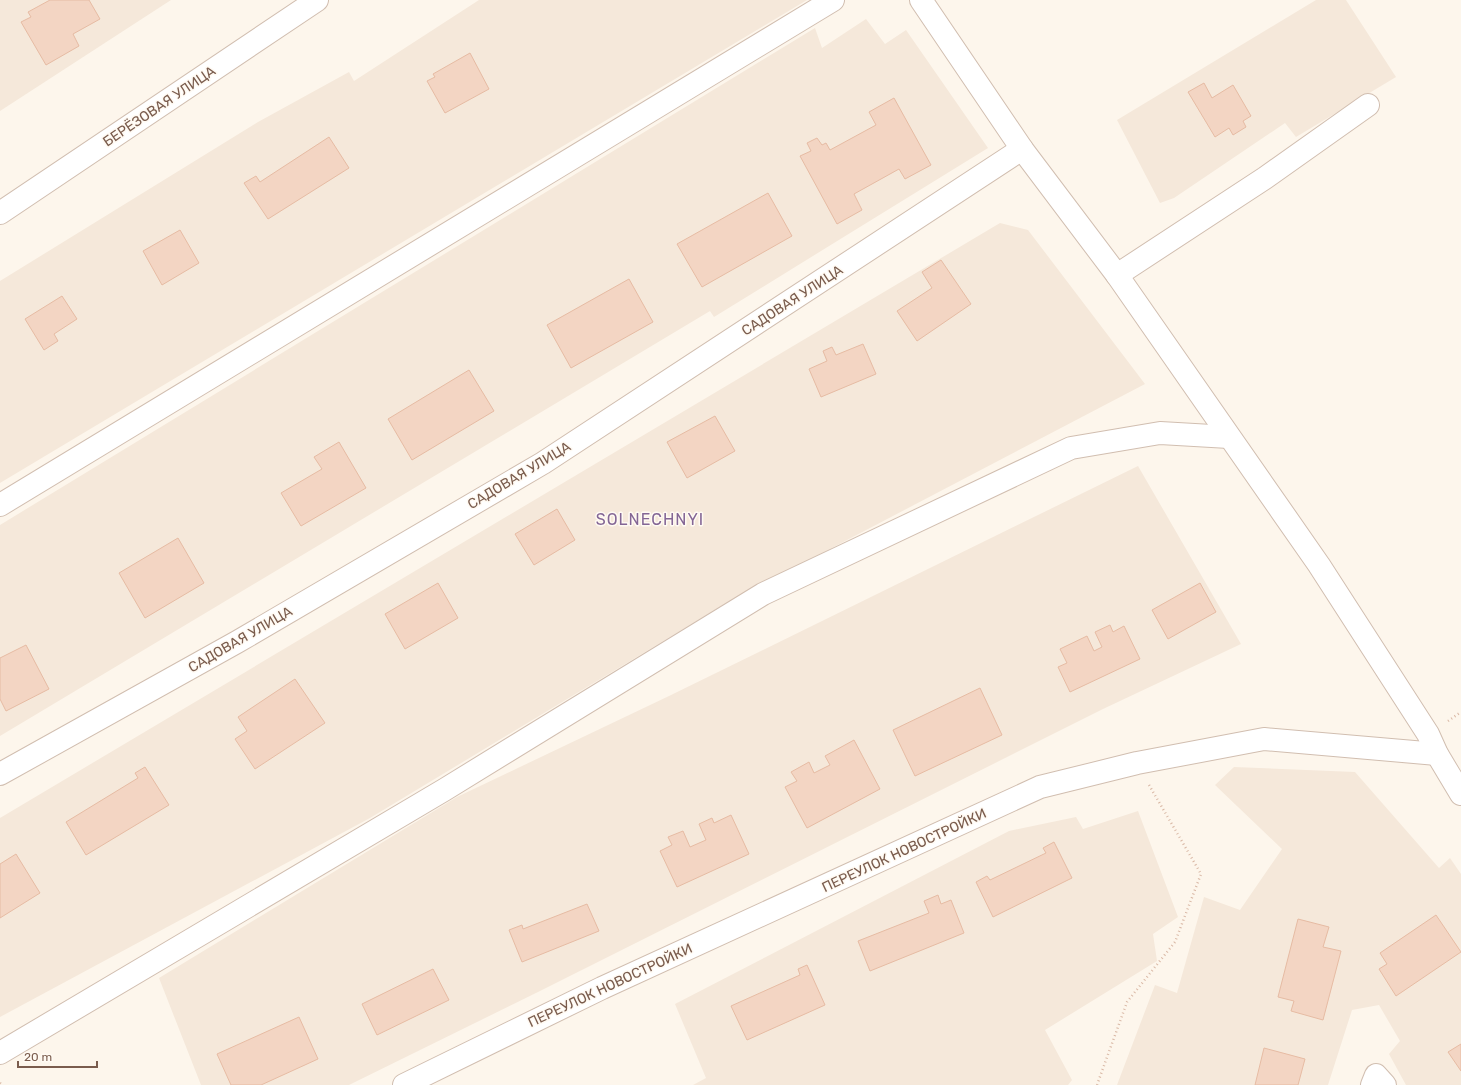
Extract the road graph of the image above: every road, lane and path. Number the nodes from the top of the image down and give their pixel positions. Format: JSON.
{"nodes":[{"id":1,"x":317,"y":0,"type":"edge"},
{"id":2,"x":833,"y":0,"type":"edge"},
{"id":3,"x":921,"y":0,"type":"edge"},
{"id":4,"x":1368,"y":105,"type":"dead end"},
{"id":5,"x":1022,"y":149,"type":"junction"},
{"id":6,"x":0,"y":213,"type":"edge"},
{"id":7,"x":1117,"y":275,"type":"junction"},
{"id":8,"x":1229,"y":437,"type":"junction"},
{"id":9,"x":0,"y":505,"type":"edge"},
{"id":10,"x":1437,"y":754,"type":"junction"},
{"id":11,"x":1137,"y":763,"type":"junction"},
{"id":12,"x":0,"y":774,"type":"edge"},
{"id":13,"x":1461,"y":794,"type":"edge"},
{"id":14,"x":0,"y":1053,"type":"edge"},
{"id":15,"x":0,"y":1083,"type":"edge"},
{"id":16,"x":2,"y":1085,"type":"edge"},
{"id":17,"x":404,"y":1085,"type":"edge"},
{"id":18,"x":1097,"y":1085,"type":"edge"},
{"id":19,"x":1372,"y":1085,"type":"edge"},
{"id":20,"x":1385,"y":1085,"type":"edge"}],
"edges":[{"from":1,"to":6,"type":"street","name":"БЕРЁЗОВАЯ УЛИЦА"},
{"from":2,"to":9,"type":"street"},
{"from":3,"to":5,"type":"street"},
{"from":4,"to":7,"type":"street"},
{"from":5,"to":7,"type":"street"},
{"from":5,"to":12,"type":"street","name":"САДОВАЯ УЛИЦА"},
{"from":7,"to":8,"type":"street"},
{"from":8,"to":10,"type":"street"},
{"from":8,"to":14,"type":"street"},
{"from":10,"to":11,"type":"street","name":"ПЕРЕУЛОК НОВОСТРОЙКИ"},
{"from":10,"to":13,"type":"street"},
{"from":11,"to":17,"type":"street","name":"ПЕРЕУЛОК НОВОСТРОЙКИ"},
{"from":11,"to":18,"type":"path"},
{"from":15,"to":16,"type":"path"},
{"from":19,"to":20,"type":"street"}]}
